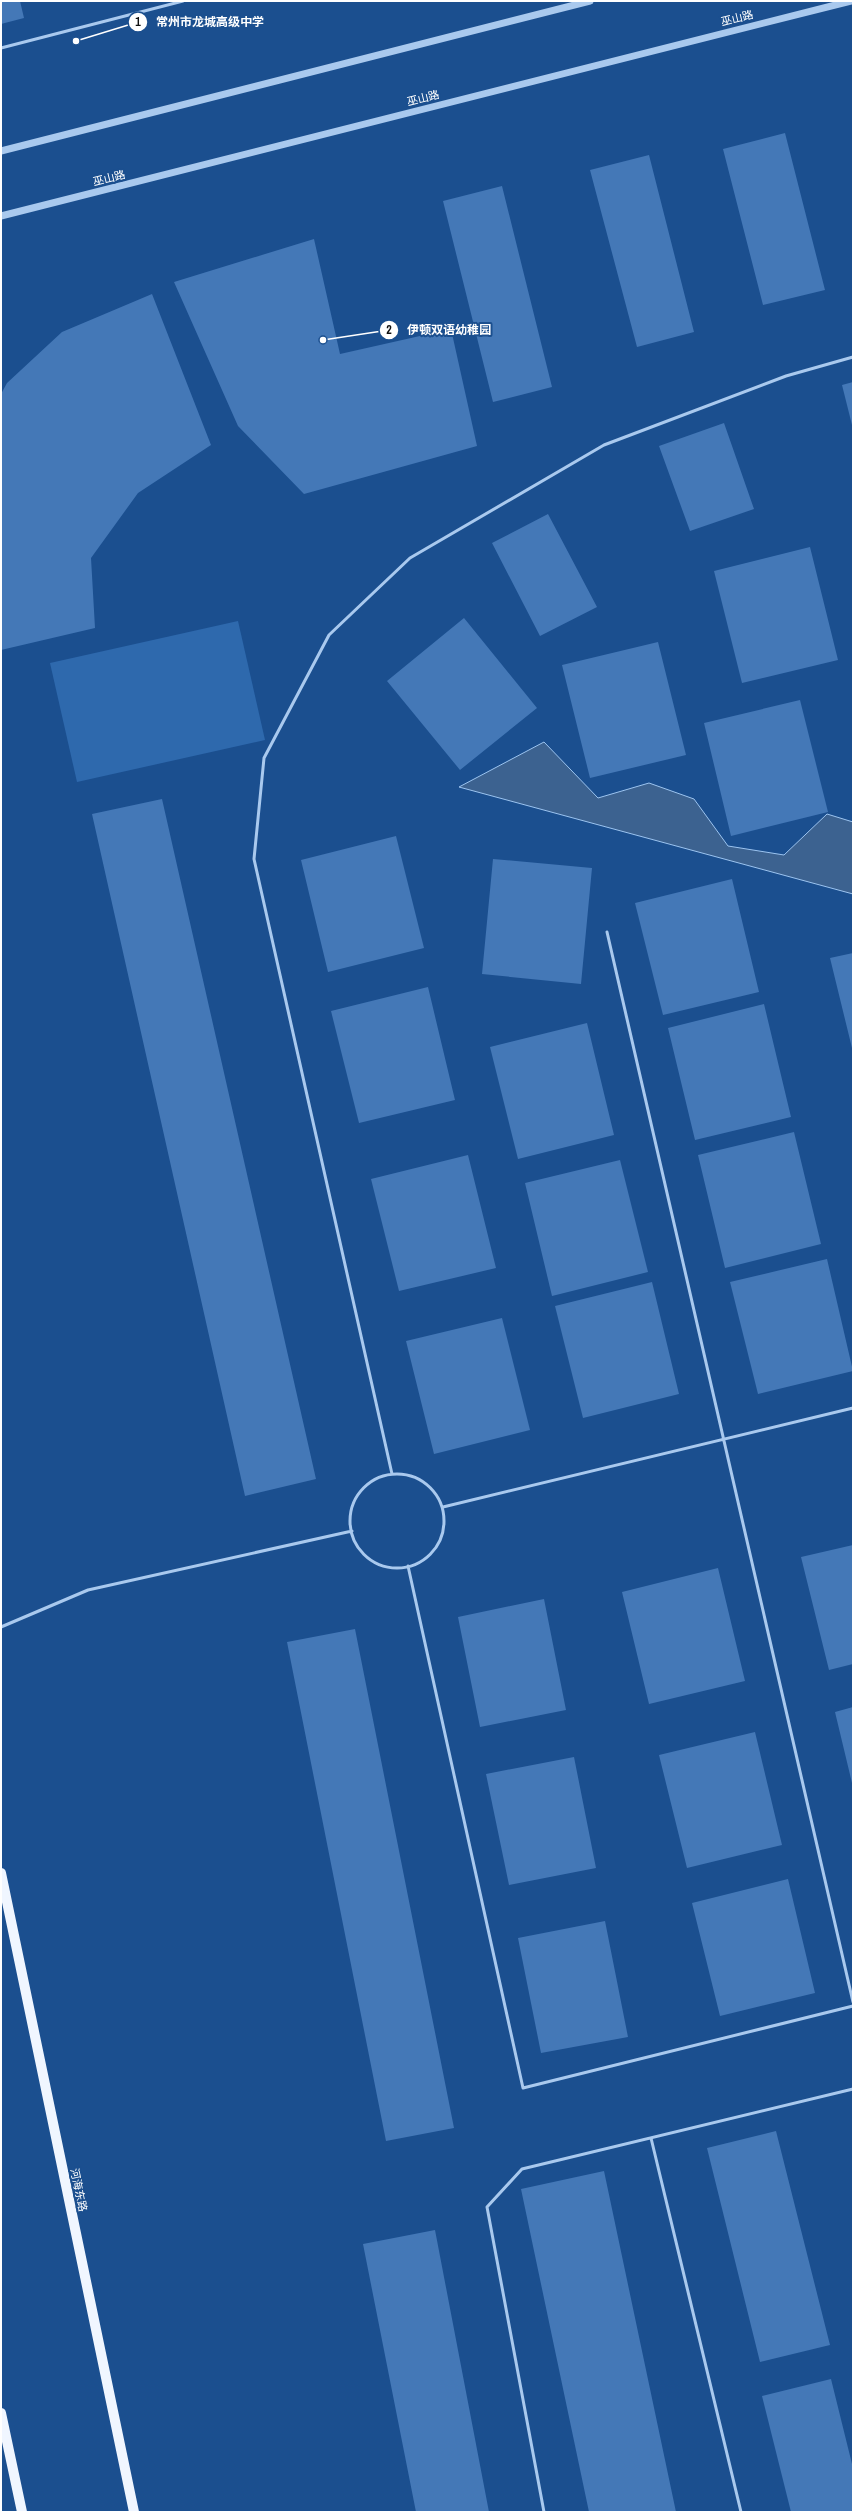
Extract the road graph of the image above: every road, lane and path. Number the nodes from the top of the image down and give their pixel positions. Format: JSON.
{"nodes":[{"id":1,"x":183,"y":1,"type":"edge"},
{"id":2,"x":590,"y":1,"type":"edge"},
{"id":3,"x":851,"y":1,"type":"edge"},
{"id":4,"x":1,"y":48,"type":"edge"},
{"id":5,"x":1,"y":151,"type":"edge"},
{"id":6,"x":1,"y":216,"type":"edge"},
{"id":7,"x":853,"y":357,"type":"edge"},
{"id":8,"x":607,"y":932,"type":"dead end"},
{"id":9,"x":853,"y":1408,"type":"edge"},
{"id":10,"x":724,"y":1439,"type":"junction"},
{"id":11,"x":392,"y":1474,"type":"junction"},
{"id":12,"x":443,"y":1507,"type":"junction"},
{"id":13,"x":352,"y":1531,"type":"junction"},
{"id":14,"x":408,"y":1566,"type":"junction"},
{"id":15,"x":1,"y":1627,"type":"edge"},
{"id":16,"x":1,"y":1874,"type":"edge"},
{"id":17,"x":853,"y":2002,"type":"edge"},
{"id":18,"x":853,"y":2006,"type":"edge"},
{"id":19,"x":853,"y":2089,"type":"edge"},
{"id":20,"x":651,"y":2138,"type":"junction"},
{"id":21,"x":1,"y":2413,"type":"edge"},
{"id":22,"x":22,"y":2512,"type":"edge"},
{"id":23,"x":134,"y":2512,"type":"edge"},
{"id":24,"x":544,"y":2512,"type":"edge"},
{"id":25,"x":741,"y":2512,"type":"edge"}],
"edges":[{"from":1,"to":4,"type":"lane"},
{"from":2,"to":5,"type":"street"},
{"from":3,"to":6,"type":"street","name":"巫山路"},
{"from":7,"to":11,"type":"lane"},
{"from":8,"to":10,"type":"lane"},
{"from":9,"to":10,"type":"lane"},
{"from":10,"to":12,"type":"lane"},
{"from":10,"to":17,"type":"lane"},
{"from":11,"to":12,"type":"lane"},
{"from":11,"to":13,"type":"lane"},
{"from":12,"to":14,"type":"lane"},
{"from":13,"to":14,"type":"lane"},
{"from":13,"to":15,"type":"lane"},
{"from":14,"to":18,"type":"lane"},
{"from":16,"to":23,"type":"main road","name":"河海东路"},
{"from":19,"to":20,"type":"lane"},
{"from":20,"to":24,"type":"lane"},
{"from":20,"to":25,"type":"lane"},
{"from":21,"to":22,"type":"main road"}]}
